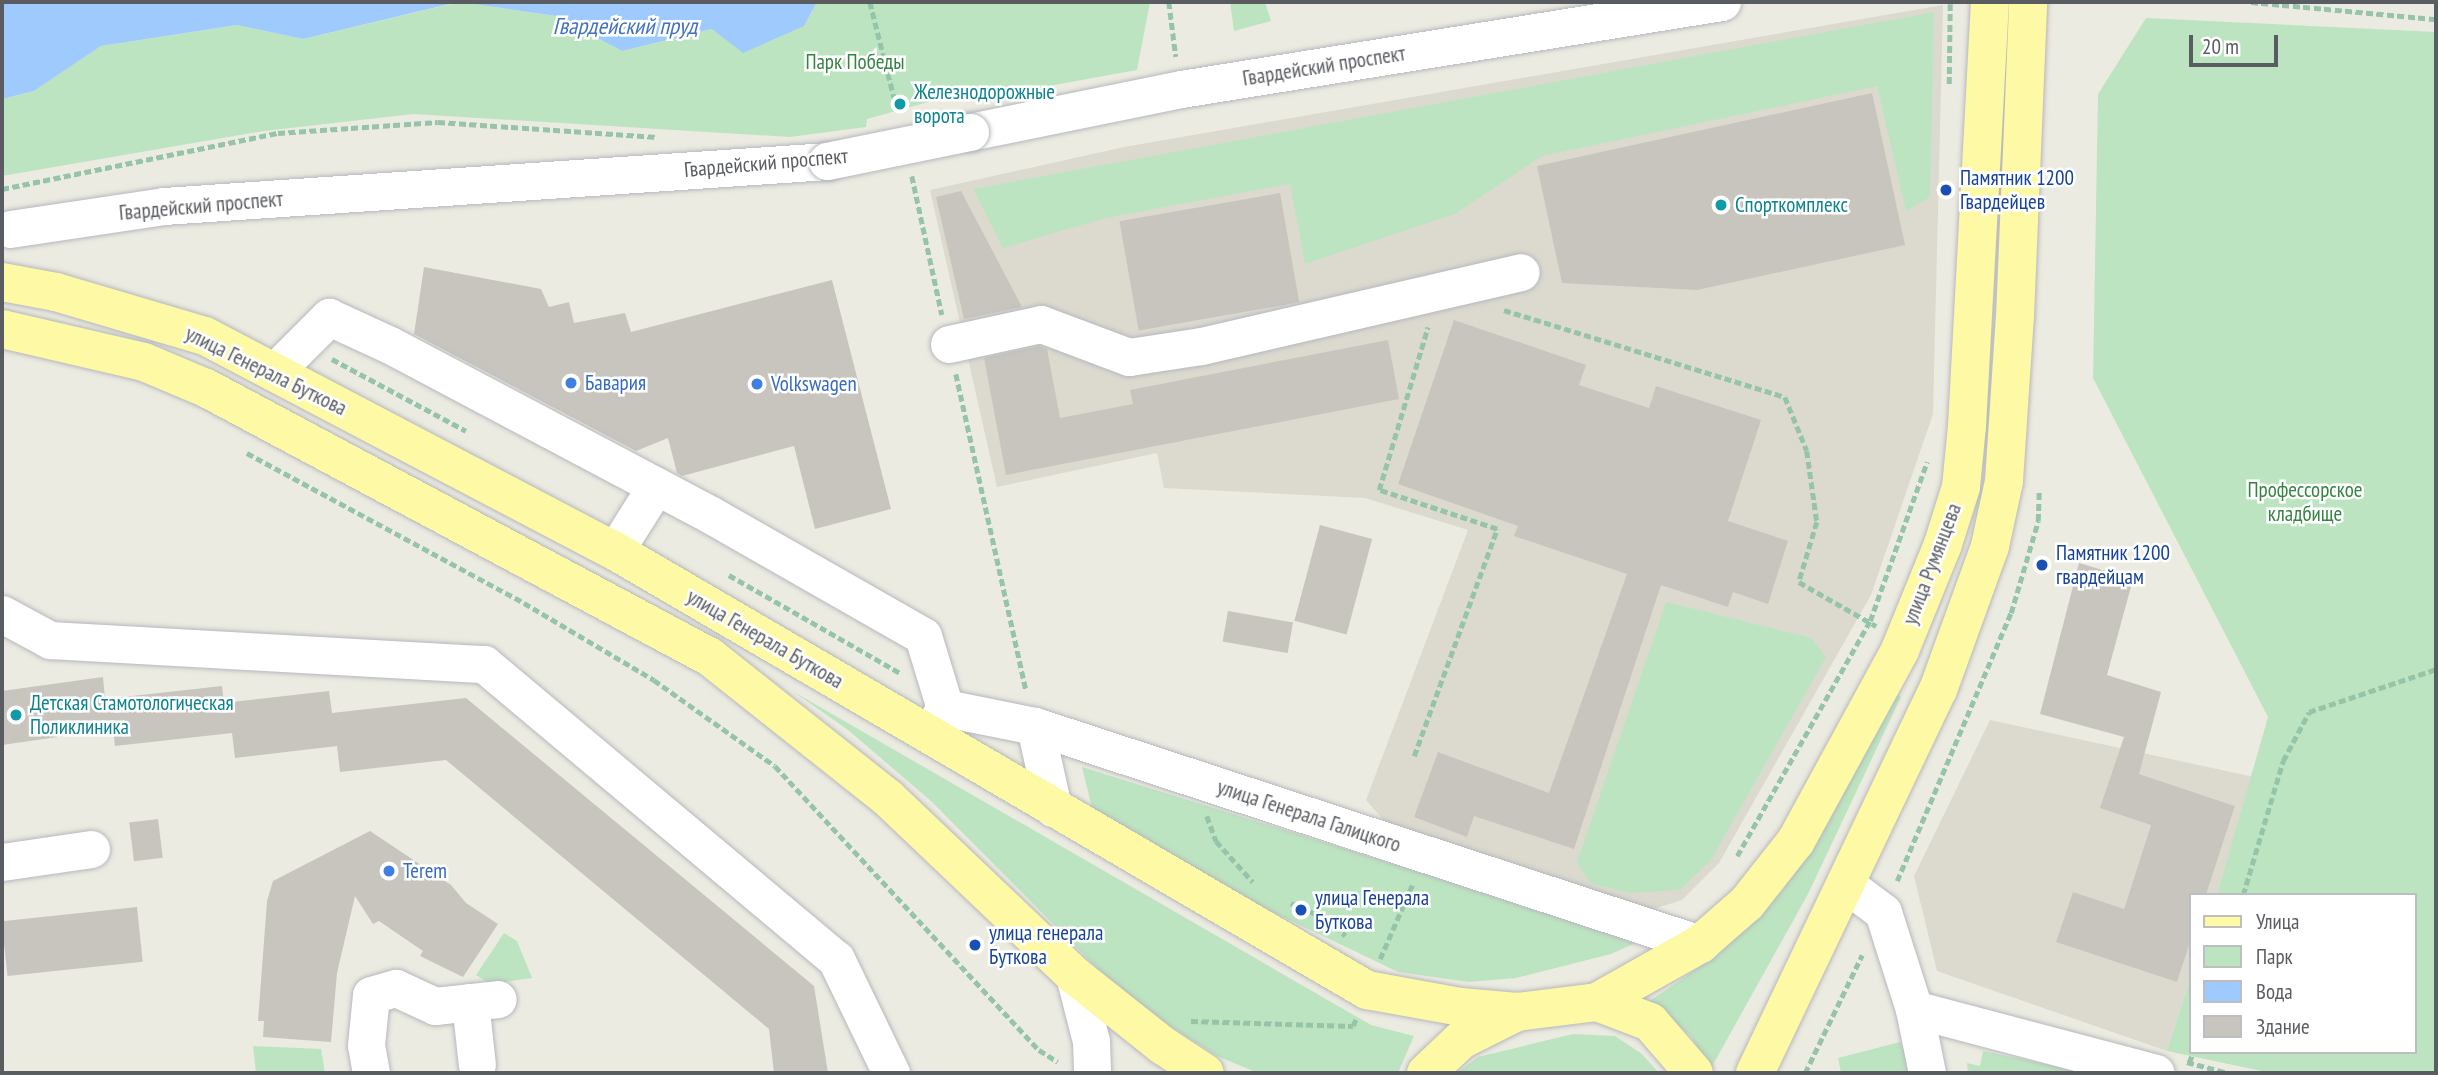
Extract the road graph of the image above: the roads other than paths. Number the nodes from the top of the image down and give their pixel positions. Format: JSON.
{"nodes":[{"id":1,"x":1722,"y":2,"type":"edge"},
{"id":2,"x":1990,"y":2,"type":"edge"},
{"id":3,"x":2028,"y":2,"type":"edge"},
{"id":4,"x":10,"y":229,"type":"dead end"},
{"id":5,"x":1521,"y":272,"type":"dead end"},
{"id":6,"x":2,"y":282,"type":"edge"},
{"id":7,"x":2,"y":329,"type":"edge"},
{"id":8,"x":949,"y":344,"type":"dead end"},
{"id":9,"x":274,"y":372,"type":"junction"},
{"id":10,"x":656,"y":486,"type":"junction"},
{"id":11,"x":615,"y":551,"type":"junction"},
{"id":12,"x":2,"y":614,"type":"edge"},
{"id":13,"x":937,"y":721,"type":"junction"},
{"id":14,"x":1035,"y":726,"type":"junction"},
{"id":15,"x":1053,"y":807,"type":"junction"},
{"id":16,"x":91,"y":849,"type":"dead end"},
{"id":17,"x":2,"y":862,"type":"edge"},
{"id":18,"x":1847,"y":885,"type":"junction"},
{"id":19,"x":1700,"y":944,"type":"junction"},
{"id":20,"x":1074,"y":975,"type":"junction"},
{"id":21,"x":1597,"y":1002,"type":"junction"},
{"id":22,"x":1913,"y":1009,"type":"junction"},
{"id":23,"x":1517,"y":1012,"type":"junction"},
{"id":24,"x":477,"y":1065,"type":"dead end"},
{"id":25,"x":2174,"y":1065,"type":"edge"},
{"id":26,"x":1080,"y":1070,"type":"edge"},
{"id":27,"x":372,"y":1073,"type":"edge"},
{"id":28,"x":891,"y":1073,"type":"edge"},
{"id":29,"x":1205,"y":1073,"type":"edge"},
{"id":30,"x":1426,"y":1073,"type":"edge"},
{"id":31,"x":1694,"y":1073,"type":"edge"},
{"id":32,"x":1755,"y":1073,"type":"edge"},
{"id":33,"x":1927,"y":1073,"type":"edge"}],
"edges":[{"from":1,"to":4,"type":"street","name":"Гвардейский проспект","bridge":true},
{"from":2,"to":19,"type":"main road","name":"улица Румянцева"},
{"from":3,"to":18,"type":"main road","name":"улица Румянцева"},
{"from":5,"to":8,"type":"street"},
{"from":6,"to":9,"type":"main road","name":"улица Генерала Буткова"},
{"from":7,"to":20,"type":"main road","name":"улица Генерала Буткова"},
{"from":9,"to":10,"type":"street"},
{"from":9,"to":11,"type":"main road","name":"улица Генерала Буткова"},
{"from":10,"to":11,"type":"street"},
{"from":10,"to":13,"type":"street"},
{"from":11,"to":13,"type":"main road","name":"улица Генерала Буткова"},
{"from":12,"to":28,"type":"street"},
{"from":13,"to":14,"type":"street","name":"улица Генерала Галицкого"},
{"from":13,"to":15,"type":"main road","name":"улица Генерала Буткова"},
{"from":14,"to":15,"type":"street"},
{"from":14,"to":19,"type":"street","name":"улица Генерала Галицкого"},
{"from":15,"to":23,"type":"main road","name":"улица Генерала Буткова"},
{"from":16,"to":17,"type":"street"},
{"from":18,"to":22,"type":"street"},
{"from":18,"to":32,"type":"main road","name":"улица Румянцева"},
{"from":19,"to":21,"type":"main road","name":"улица Румянцева"},
{"from":20,"to":26,"type":"street"},
{"from":20,"to":29,"type":"main road","name":"улица Генерала Буткова"},
{"from":21,"to":23,"type":"main road"},
{"from":21,"to":31,"type":"main road"},
{"from":22,"to":25,"type":"street"},
{"from":22,"to":33,"type":"street"},
{"from":23,"to":30,"type":"main road"},
{"from":24,"to":27,"type":"street"}]}
